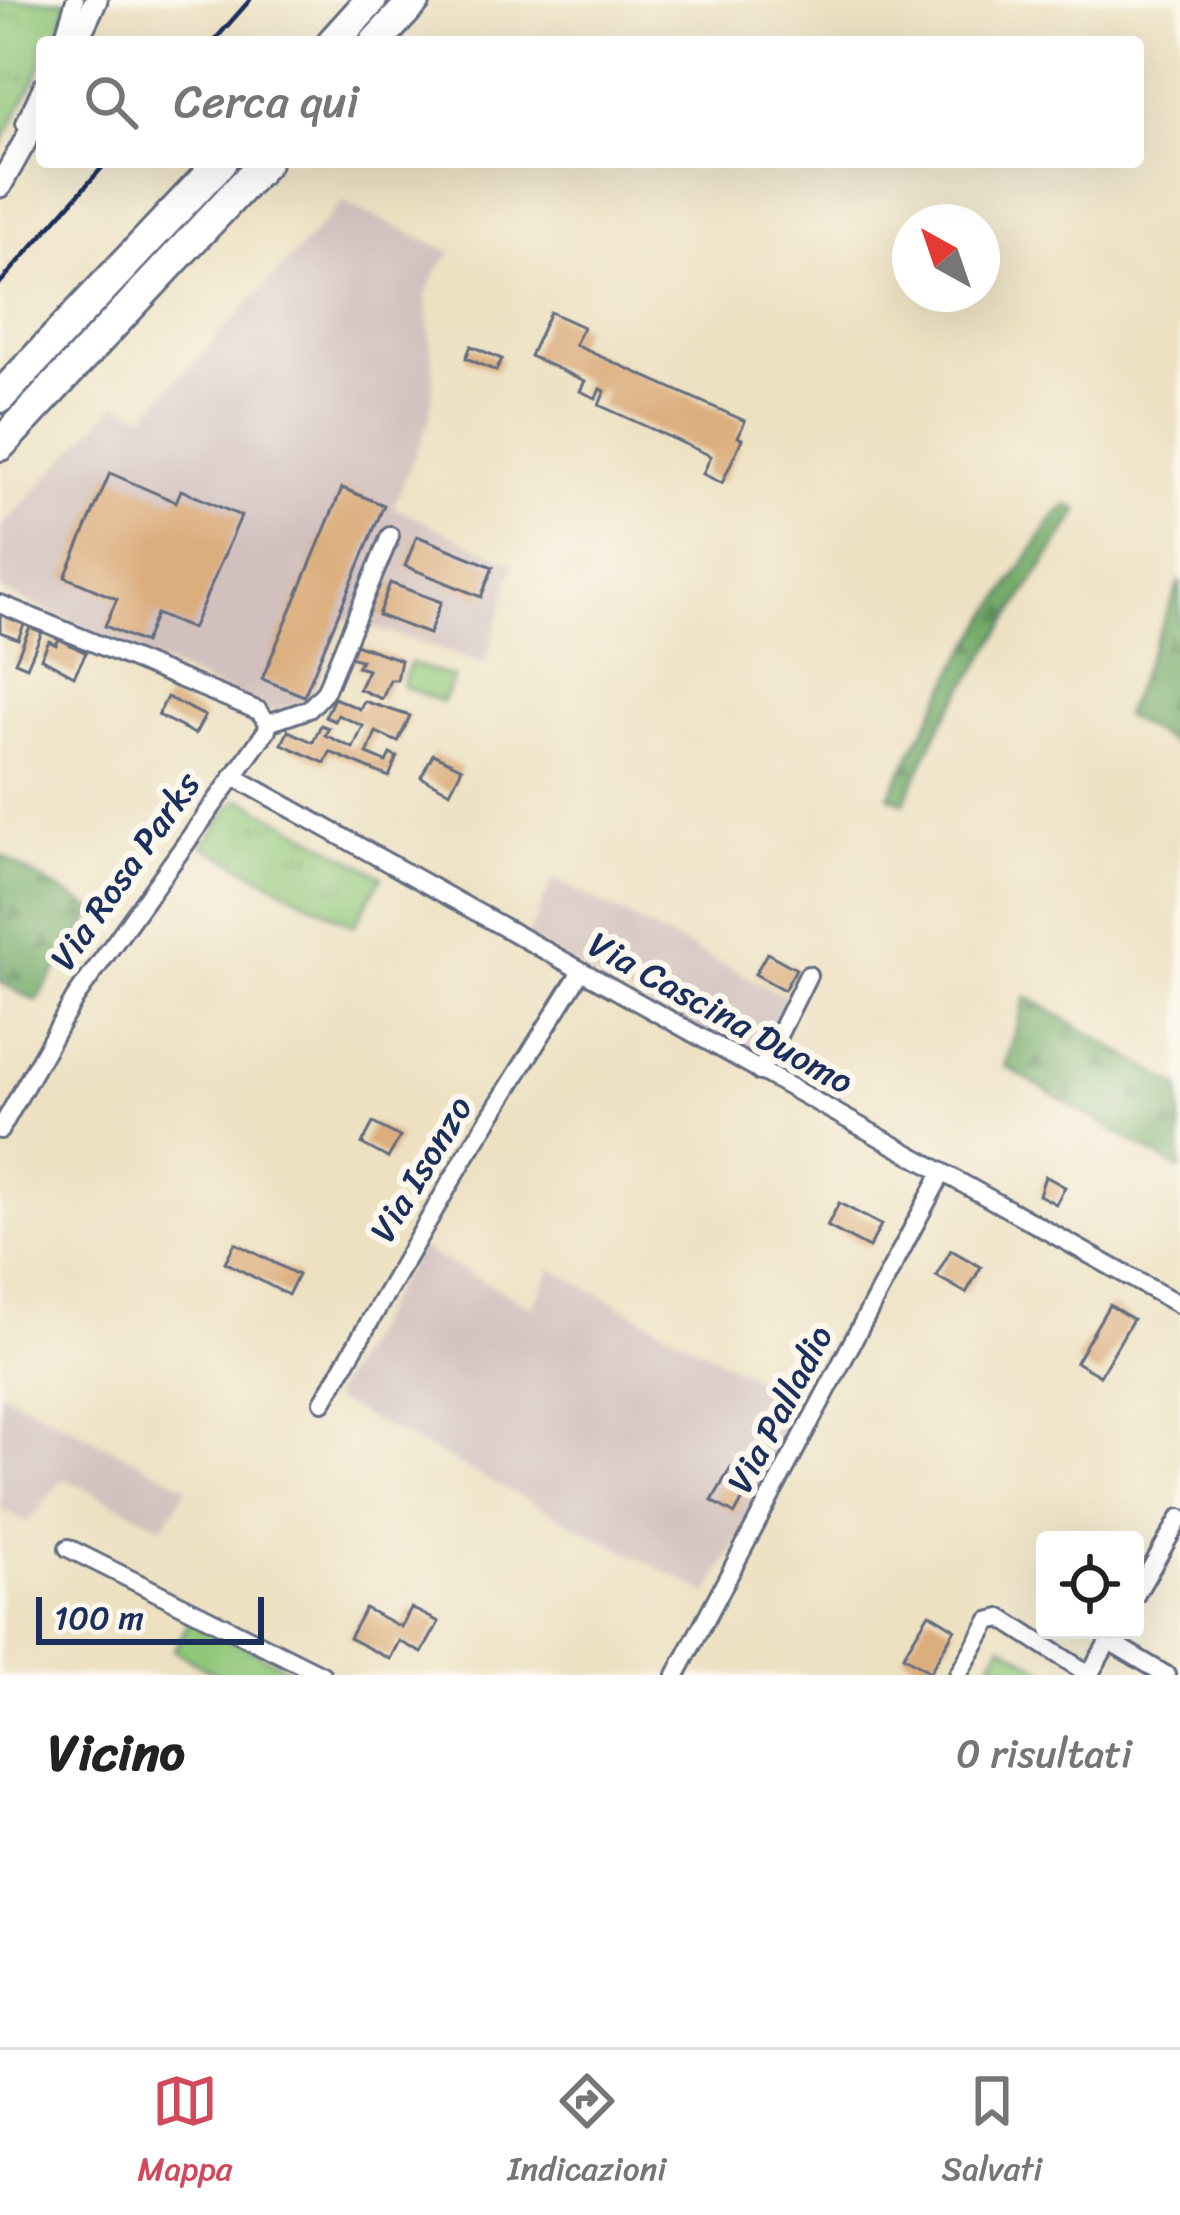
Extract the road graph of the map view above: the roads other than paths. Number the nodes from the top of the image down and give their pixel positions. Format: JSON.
{"nodes":[{"id":1,"x":75,"y":0,"type":"edge"},
{"id":2,"x":96,"y":0,"type":"edge"},
{"id":3,"x":371,"y":0,"type":"edge"},
{"id":4,"x":415,"y":0,"type":"edge"},
{"id":5,"x":64,"y":36,"type":"edge"},
{"id":6,"x":79,"y":36,"type":"edge"},
{"id":7,"x":338,"y":36,"type":"edge"},
{"id":8,"x":382,"y":36,"type":"edge"},
{"id":9,"x":36,"y":98,"type":"edge"},
{"id":10,"x":36,"y":122,"type":"edge"},
{"id":11,"x":215,"y":168,"type":"edge"},
{"id":12,"x":259,"y":168,"type":"edge"},
{"id":13,"x":0,"y":172,"type":"edge"},
{"id":14,"x":0,"y":186,"type":"edge"},
{"id":15,"x":0,"y":397,"type":"edge"},
{"id":16,"x":0,"y":445,"type":"edge"},
{"id":17,"x":390,"y":536,"type":"dead end"},
{"id":18,"x":0,"y":604,"type":"edge"},
{"id":19,"x":268,"y":722,"type":"junction"},
{"id":20,"x":233,"y":776,"type":"junction"},
{"id":21,"x":580,"y":973,"type":"junction"},
{"id":22,"x":808,"y":975,"type":"dead end"},
{"id":23,"x":760,"y":1072,"type":"junction"},
{"id":24,"x":0,"y":1130,"type":"edge"},
{"id":25,"x":942,"y":1173,"type":"junction"},
{"id":26,"x":1180,"y":1305,"type":"edge"},
{"id":27,"x":323,"y":1402,"type":"dead end"},
{"id":28,"x":1180,"y":1518,"type":"edge"},
{"id":29,"x":68,"y":1548,"type":"dead end"},
{"id":30,"x":1144,"y":1580,"type":"edge"},
{"id":31,"x":1110,"y":1639,"type":"edge"},
{"id":32,"x":1117,"y":1639,"type":"edge"},
{"id":33,"x":322,"y":1675,"type":"edge"},
{"id":34,"x":676,"y":1675,"type":"edge"},
{"id":35,"x":958,"y":1675,"type":"edge"},
{"id":36,"x":1089,"y":1675,"type":"edge"},
{"id":37,"x":1166,"y":1675,"type":"edge"}],
"edges":[{"from":1,"to":5,"type":"street"},
{"from":2,"to":6,"type":"street"},
{"from":3,"to":7,"type":"highway"},
{"from":4,"to":8,"type":"highway"},
{"from":9,"to":13,"type":"street"},
{"from":10,"to":14,"type":"street"},
{"from":11,"to":15,"type":"highway"},
{"from":12,"to":16,"type":"highway"},
{"from":17,"to":19,"type":"street"},
{"from":18,"to":19,"type":"street"},
{"from":19,"to":20,"type":"street","name":"Via Rosa Parks"},
{"from":20,"to":21,"type":"street","name":"Via Cascina Duomo"},
{"from":20,"to":24,"type":"street","name":"Via Rosa Parks"},
{"from":21,"to":23,"type":"street","name":"Via Cascina Duomo"},
{"from":21,"to":27,"type":"street","name":"Via Isonzo"},
{"from":22,"to":23,"type":"street"},
{"from":23,"to":25,"type":"street","name":"Via Cascina Duomo"},
{"from":25,"to":26,"type":"street","name":"Via Cascina Duomo"},
{"from":25,"to":34,"type":"street","name":"Via Palladio"},
{"from":28,"to":30,"type":"street"},
{"from":29,"to":33,"type":"street"},
{"from":31,"to":36,"type":"street"},
{"from":32,"to":37,"type":"street"},
{"from":35,"to":36,"type":"street"}]}
